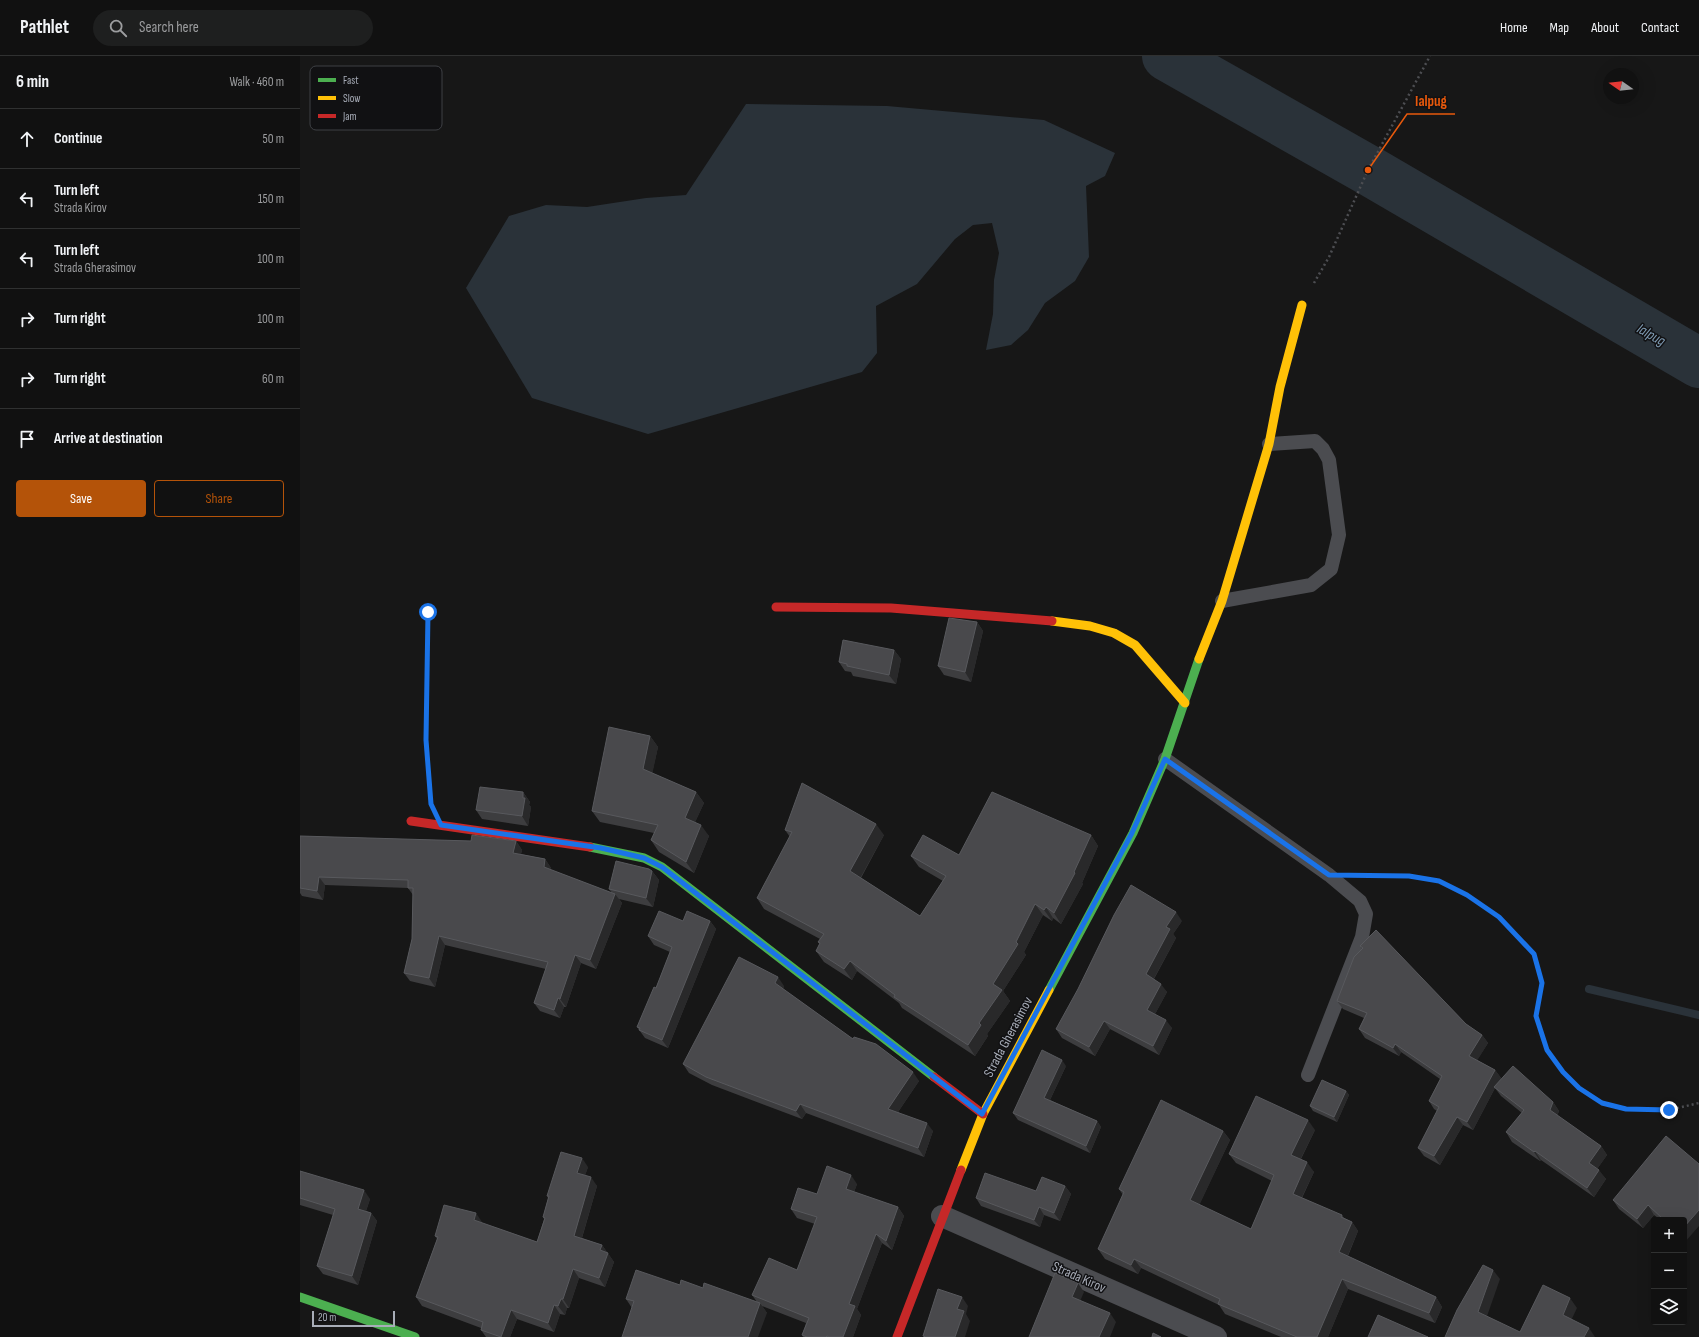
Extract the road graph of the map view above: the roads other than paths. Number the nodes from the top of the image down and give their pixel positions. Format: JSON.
{"nodes":[{"id":1,"x":1302,"y":305,"type":"road end"},
{"id":2,"x":1270,"y":444,"type":"junction"},
{"id":3,"x":1222,"y":601,"type":"junction"},
{"id":4,"x":776,"y":607,"type":"dead end"},
{"id":5,"x":1185,"y":703,"type":"junction"},
{"id":6,"x":1165,"y":759,"type":"junction"},
{"id":7,"x":411,"y":822,"type":"dead end"},
{"id":8,"x":1308,"y":1075,"type":"dead end"},
{"id":9,"x":982,"y":1114,"type":"junction"},
{"id":10,"x":942,"y":1216,"type":"junction"},
{"id":11,"x":300,"y":1297,"type":"edge"},
{"id":12,"x":415,"y":1337,"type":"edge"},
{"id":13,"x":897,"y":1337,"type":"edge"},
{"id":14,"x":1216,"y":1337,"type":"edge"}],
"edges":[{"from":1,"to":2,"type":"street","name":"Strada Gherasimov"},
{"from":2,"to":3,"type":"street","name":"Strada Gherasimov"},
{"from":2,"to":3,"type":"lane"},
{"from":3,"to":5,"type":"street","name":"Strada Gherasimov"},
{"from":4,"to":5,"type":"street"},
{"from":5,"to":6,"type":"street","name":"Strada Gherasimov"},
{"from":6,"to":8,"type":"lane"},
{"from":6,"to":9,"type":"street","name":"Strada Gherasimov"},
{"from":7,"to":9,"type":"street"},
{"from":9,"to":10,"type":"street","name":"Strada Gherasimov"},
{"from":10,"to":13,"type":"street","name":"Strada Gherasimov"},
{"from":10,"to":14,"type":"street","name":"Strada Kirov"},
{"from":11,"to":12,"type":"street"}]}
